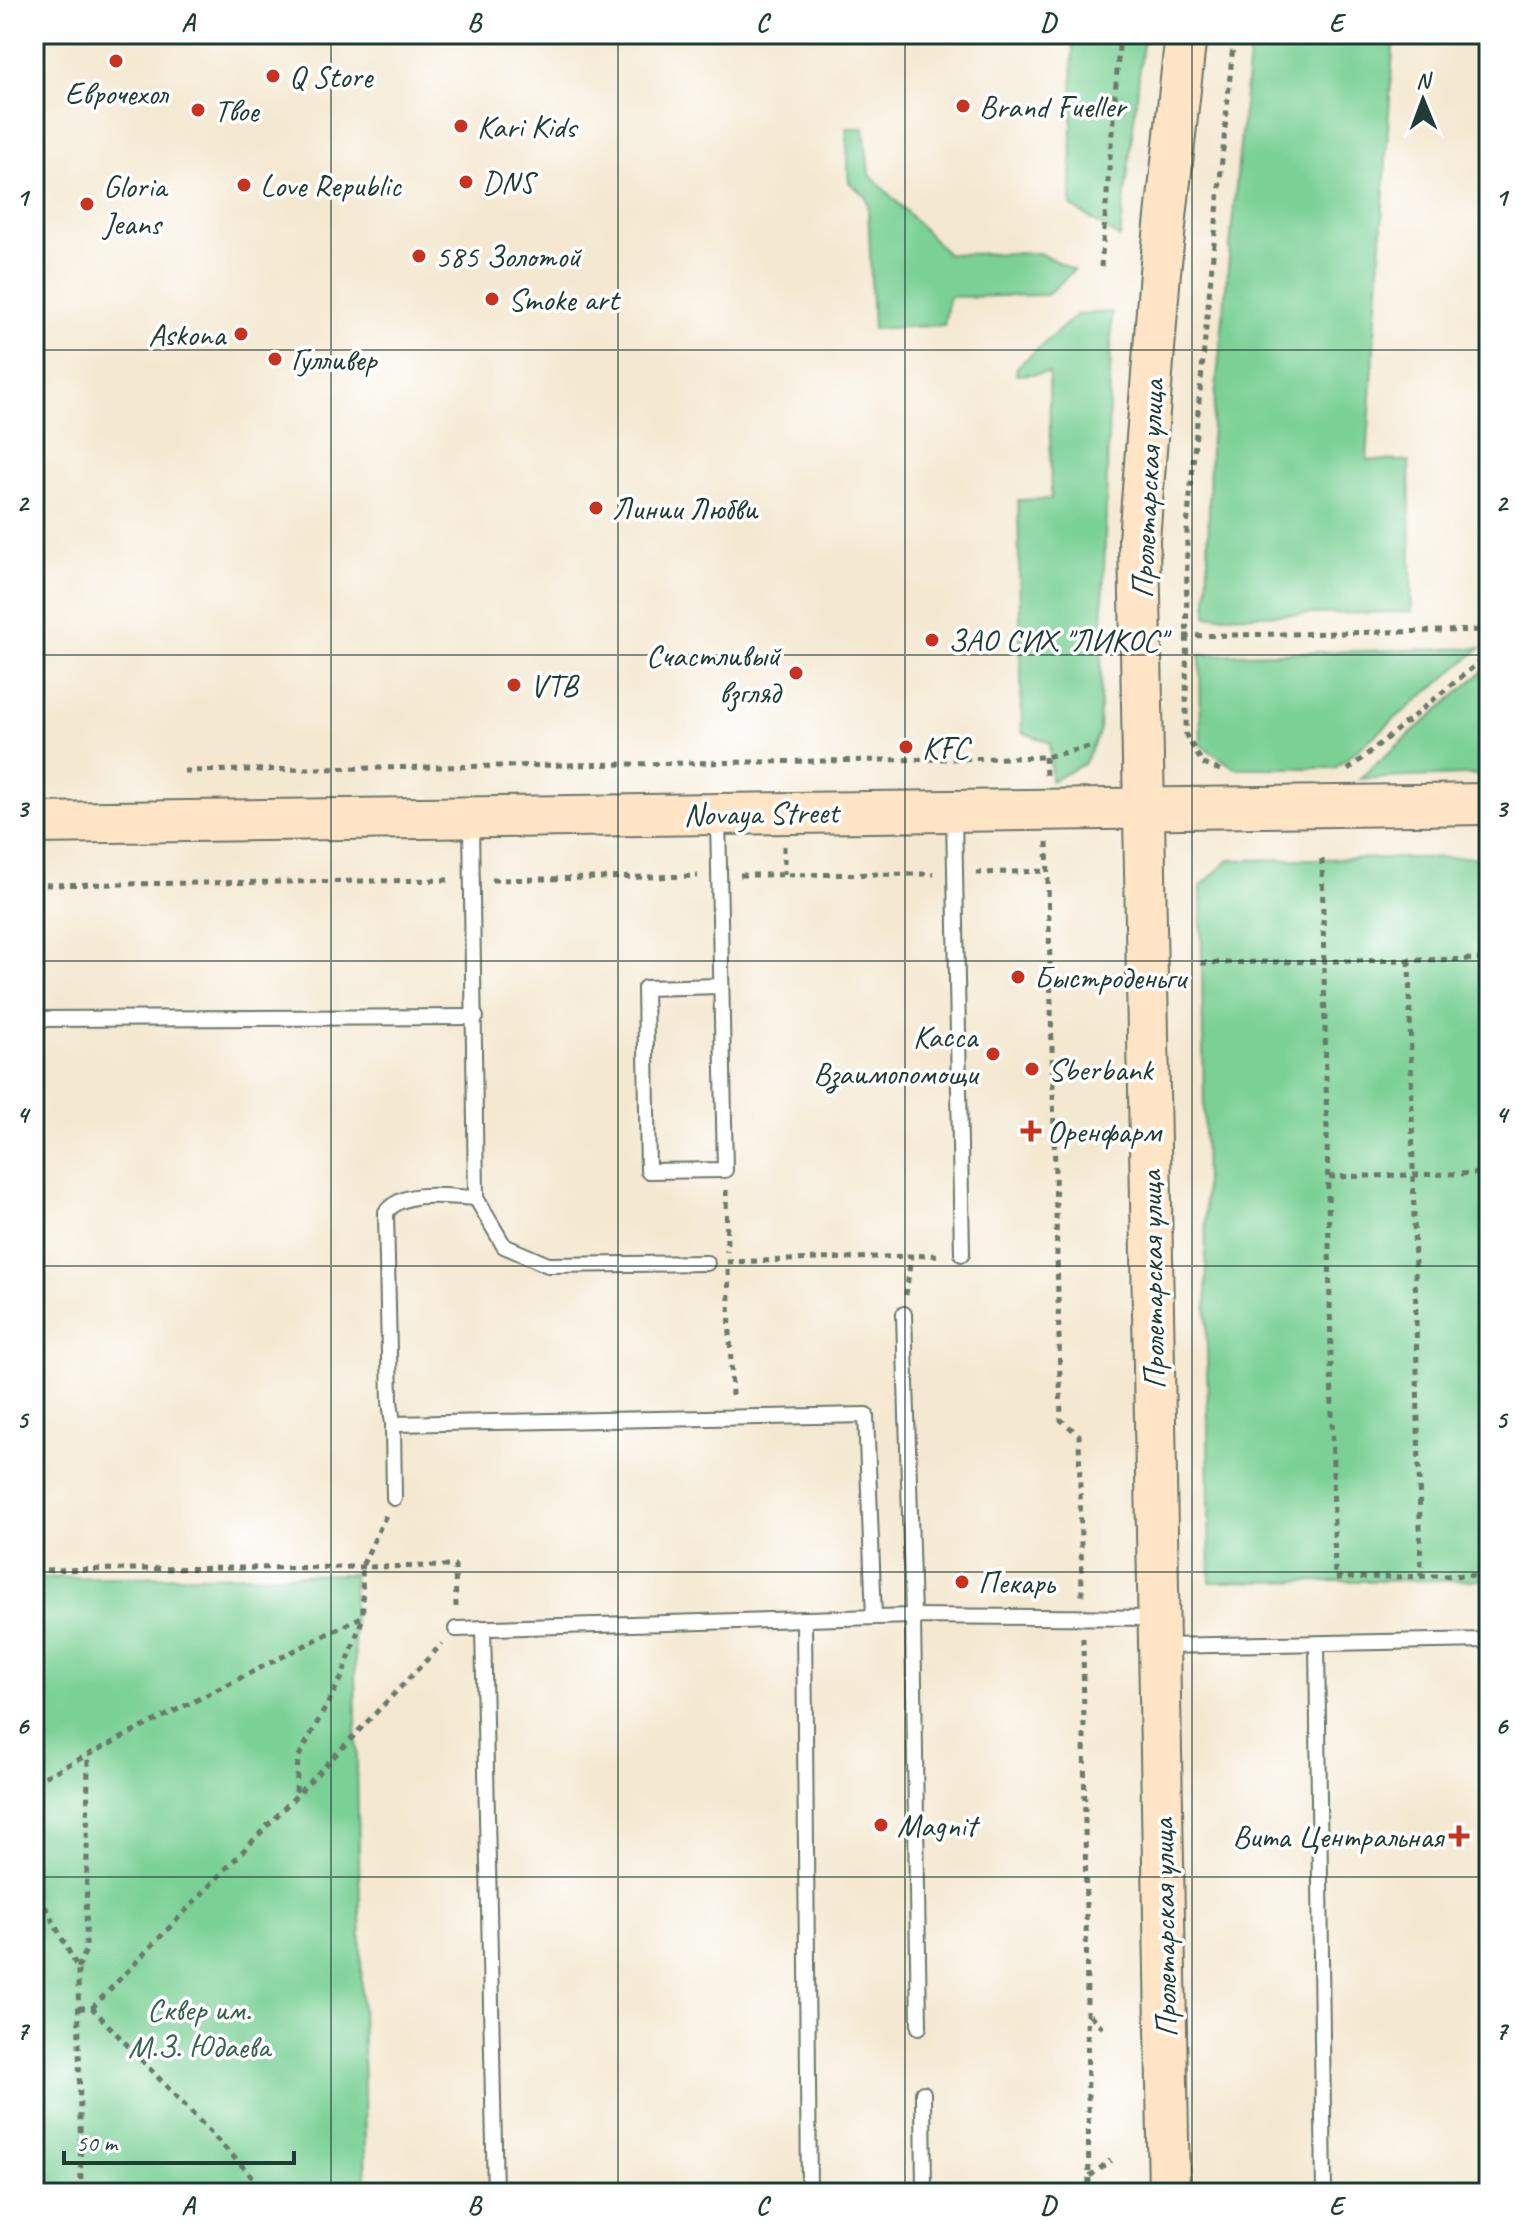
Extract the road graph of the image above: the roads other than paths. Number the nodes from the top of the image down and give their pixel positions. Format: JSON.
{"nodes":[{"id":1,"x":1186,"y":34,"type":"edge"},
{"id":2,"x":1489,"y":804,"type":"edge"},
{"id":3,"x":1144,"y":808,"type":"junction"},
{"id":4,"x":954,"y":811,"type":"junction"},
{"id":5,"x":718,"y":814,"type":"junction"},
{"id":6,"x":471,"y":819,"type":"junction"},
{"id":7,"x":34,"y":823,"type":"edge"},
{"id":8,"x":721,"y":986,"type":"junction"},
{"id":9,"x":476,"y":1017,"type":"junction"},
{"id":10,"x":34,"y":1019,"type":"edge"},
{"id":11,"x":476,"y":1198,"type":"junction"},
{"id":12,"x":962,"y":1254,"type":"road end"},
{"id":13,"x":707,"y":1263,"type":"road end"},
{"id":14,"x":904,"y":1314,"type":"road end"},
{"id":15,"x":393,"y":1424,"type":"junction"},
{"id":16,"x":394,"y":1498,"type":"road end"},
{"id":17,"x":913,"y":1616,"type":"junction"},
{"id":18,"x":874,"y":1617,"type":"junction"},
{"id":19,"x":804,"y":1619,"type":"junction"},
{"id":20,"x":483,"y":1628,"type":"junction"},
{"id":21,"x":456,"y":1629,"type":"road end"},
{"id":22,"x":1158,"y":1632,"type":"junction"},
{"id":23,"x":1489,"y":1640,"type":"edge"},
{"id":24,"x":1317,"y":1644,"type":"junction"},
{"id":25,"x":919,"y":2027,"type":"dead end"},
{"id":26,"x":923,"y":2093,"type":"dead end"},
{"id":27,"x":495,"y":2193,"type":"edge"},
{"id":28,"x":809,"y":2193,"type":"edge"},
{"id":29,"x":924,"y":2193,"type":"edge"},
{"id":30,"x":1169,"y":2193,"type":"edge"},
{"id":31,"x":1324,"y":2193,"type":"edge"}],
"edges":[{"from":1,"to":3,"type":"main road","name":"Пролетарская улица"},
{"from":2,"to":3,"type":"main road","name":"Novaya Street"},
{"from":3,"to":4,"type":"main road","name":"Novaya Street"},
{"from":3,"to":22,"type":"main road","name":"Пролетарская улица"},
{"from":4,"to":5,"type":"main road","name":"Novaya Street"},
{"from":4,"to":12,"type":"lane"},
{"from":5,"to":6,"type":"main road","name":"Novaya Street"},
{"from":5,"to":8,"type":"lane"},
{"from":6,"to":7,"type":"main road","name":"Novaya Street"},
{"from":6,"to":9,"type":"lane"},
{"from":8,"to":8,"type":"lane"},
{"from":9,"to":10,"type":"lane"},
{"from":9,"to":11,"type":"lane"},
{"from":11,"to":13,"type":"lane"},
{"from":11,"to":15,"type":"lane"},
{"from":14,"to":17,"type":"lane"},
{"from":15,"to":16,"type":"lane"},
{"from":15,"to":18,"type":"lane"},
{"from":17,"to":18,"type":"lane"},
{"from":17,"to":22,"type":"lane"},
{"from":17,"to":25,"type":"lane"},
{"from":18,"to":19,"type":"lane"},
{"from":19,"to":20,"type":"lane"},
{"from":19,"to":28,"type":"lane"},
{"from":20,"to":21,"type":"lane"},
{"from":20,"to":27,"type":"lane"},
{"from":22,"to":24,"type":"lane"},
{"from":22,"to":30,"type":"main road","name":"Пролетарская улица"},
{"from":23,"to":24,"type":"lane"},
{"from":24,"to":31,"type":"lane"},
{"from":26,"to":29,"type":"lane"}]}
